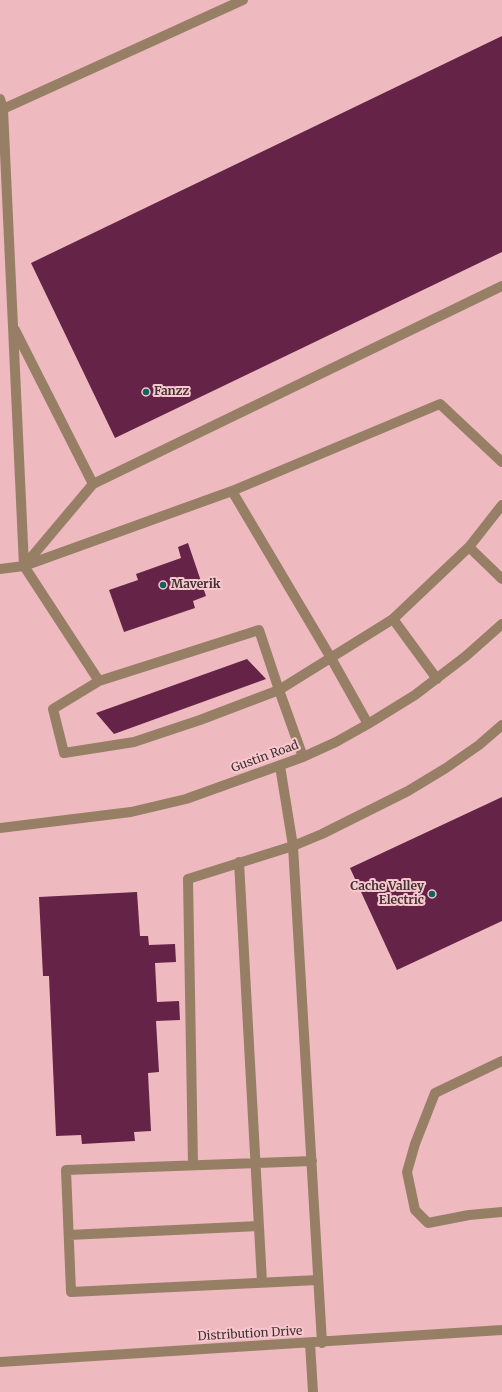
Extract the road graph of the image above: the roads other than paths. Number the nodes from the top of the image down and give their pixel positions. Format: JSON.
{"nodes":[{"id":1,"x":243,"y":0,"type":"edge"},
{"id":2,"x":1,"y":106,"type":"edge"},
{"id":3,"x":502,"y":286,"type":"edge"},
{"id":4,"x":13,"y":326,"type":"junction"},
{"id":5,"x":502,"y":462,"type":"edge"},
{"id":6,"x":93,"y":484,"type":"junction"},
{"id":7,"x":232,"y":490,"type":"junction"},
{"id":8,"x":502,"y":504,"type":"edge"},
{"id":9,"x":469,"y":548,"type":"junction"},
{"id":10,"x":24,"y":566,"type":"junction"},
{"id":11,"x":0,"y":569,"type":"edge"},
{"id":12,"x":502,"y":579,"type":"edge"},
{"id":13,"x":393,"y":619,"type":"junction"},
{"id":14,"x":502,"y":624,"type":"edge"},
{"id":15,"x":331,"y":658,"type":"junction"},
{"id":16,"x":437,"y":679,"type":"junction"},
{"id":17,"x":99,"y":681,"type":"junction"},
{"id":18,"x":279,"y":690,"type":"junction"},
{"id":19,"x":368,"y":724,"type":"junction"},
{"id":20,"x":502,"y":725,"type":"edge"},
{"id":21,"x":303,"y":757,"type":"junction"},
{"id":22,"x":280,"y":766,"type":"junction"},
{"id":23,"x":0,"y":828,"type":"edge"},
{"id":24,"x":293,"y":846,"type":"junction"},
{"id":25,"x":239,"y":862,"type":"junction"},
{"id":26,"x":502,"y":1061,"type":"edge"},
{"id":27,"x":312,"y":1161,"type":"junction"},
{"id":28,"x":256,"y":1164,"type":"junction"},
{"id":29,"x":193,"y":1165,"type":"junction"},
{"id":30,"x":502,"y":1212,"type":"edge"},
{"id":31,"x":259,"y":1226,"type":"junction"},
{"id":32,"x":69,"y":1235,"type":"junction"},
{"id":33,"x":318,"y":1280,"type":"junction"},
{"id":34,"x":262,"y":1282,"type":"junction"},
{"id":35,"x":502,"y":1330,"type":"edge"},
{"id":36,"x":310,"y":1343,"type":"junction"},
{"id":37,"x":322,"y":1343,"type":"junction"},
{"id":38,"x":0,"y":1362,"type":"edge"},
{"id":39,"x":312,"y":1392,"type":"edge"}],
"edges":[{"from":1,"to":2,"type":"street"},
{"from":2,"to":4,"type":"street"},
{"from":3,"to":6,"type":"street"},
{"from":4,"to":6,"type":"street"},
{"from":4,"to":10,"type":"street"},
{"from":5,"to":7,"type":"street"},
{"from":6,"to":10,"type":"street"},
{"from":7,"to":10,"type":"street"},
{"from":7,"to":15,"type":"street"},
{"from":8,"to":9,"type":"street"},
{"from":9,"to":12,"type":"street"},
{"from":9,"to":13,"type":"street"},
{"from":10,"to":11,"type":"street"},
{"from":10,"to":17,"type":"street"},
{"from":13,"to":15,"type":"street"},
{"from":13,"to":16,"type":"street"},
{"from":14,"to":16,"type":"street","name":"Gustin Road"},
{"from":15,"to":18,"type":"street"},
{"from":15,"to":19,"type":"street"},
{"from":16,"to":19,"type":"street","name":"Gustin Road"},
{"from":17,"to":18,"type":"street"},
{"from":17,"to":18,"type":"street"},
{"from":18,"to":21,"type":"street"},
{"from":19,"to":21,"type":"street","name":"Gustin Road"},
{"from":20,"to":24,"type":"street"},
{"from":21,"to":22,"type":"street","name":"Gustin Road"},
{"from":22,"to":23,"type":"street","name":"Gustin Road"},
{"from":22,"to":24,"type":"street"},
{"from":24,"to":25,"type":"street"},
{"from":24,"to":27,"type":"street"},
{"from":25,"to":28,"type":"street"},
{"from":25,"to":29,"type":"street"},
{"from":26,"to":30,"type":"street"},
{"from":27,"to":28,"type":"street"},
{"from":27,"to":33,"type":"street"},
{"from":28,"to":29,"type":"street"},
{"from":28,"to":31,"type":"street"},
{"from":29,"to":32,"type":"street"},
{"from":31,"to":32,"type":"street"},
{"from":31,"to":34,"type":"street"},
{"from":32,"to":34,"type":"street"},
{"from":33,"to":34,"type":"street"},
{"from":33,"to":37,"type":"street"},
{"from":35,"to":37,"type":"street","name":"Distribution Drive"},
{"from":36,"to":37,"type":"street","name":"Distribution Drive"},
{"from":36,"to":38,"type":"street","name":"Distribution Drive"},
{"from":36,"to":39,"type":"street"}]}
